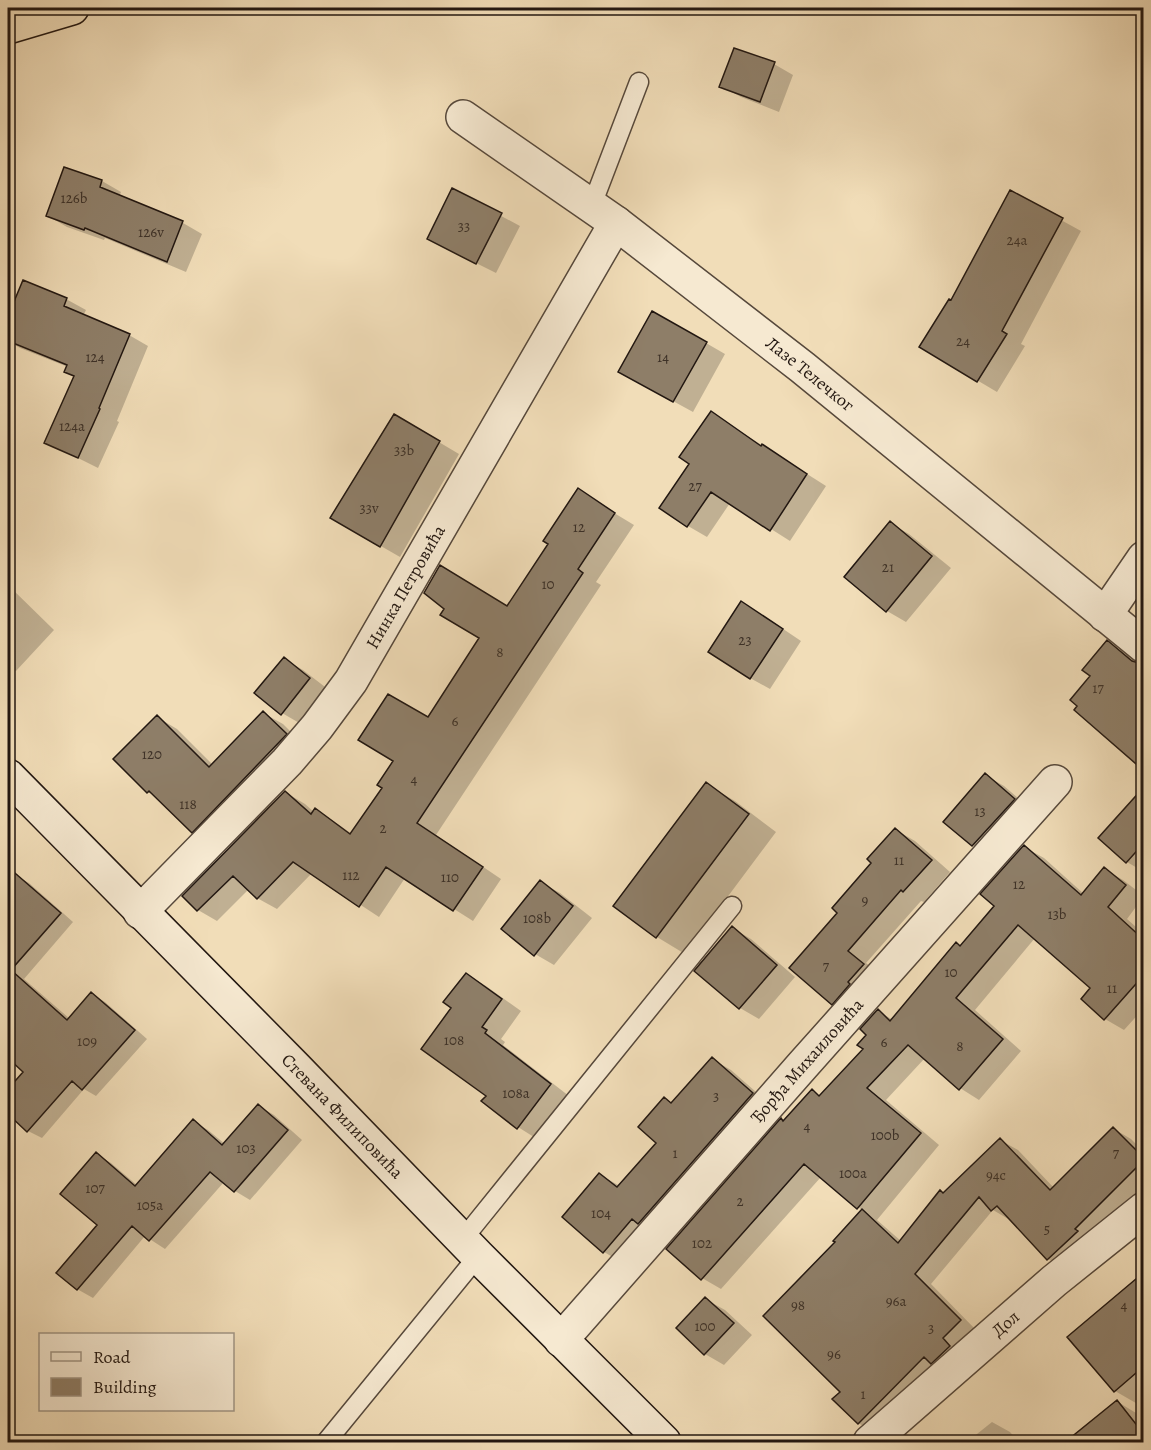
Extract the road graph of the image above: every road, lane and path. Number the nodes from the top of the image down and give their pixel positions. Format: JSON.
{"nodes":[{"id":1,"x":72,"y":8,"type":"edge"},
{"id":2,"x":8,"y":27,"type":"edge"},
{"id":3,"x":639,"y":82,"type":"dead end"},
{"id":4,"x":463,"y":117,"type":"dead end"},
{"id":5,"x":604,"y":214,"type":"junction"},
{"id":6,"x":1143,"y":558,"type":"edge"},
{"id":7,"x":1105,"y":615,"type":"junction"},
{"id":8,"x":1143,"y":646,"type":"edge"},
{"id":9,"x":1055,"y":782,"type":"dead end"},
{"id":10,"x":12,"y":790,"type":"edge"},
{"id":11,"x":732,"y":906,"type":"dead end"},
{"id":12,"x":140,"y":912,"type":"junction"},
{"id":13,"x":1143,"y":1209,"type":"edge"},
{"id":14,"x":471,"y":1247,"type":"junction"},
{"id":15,"x":561,"y":1340,"type":"junction"},
{"id":16,"x":326,"y":1443,"type":"edge"},
{"id":17,"x":664,"y":1443,"type":"edge"},
{"id":18,"x":870,"y":1443,"type":"edge"}],
"edges":[{"from":1,"to":2,"type":"highway"},
{"from":3,"to":5,"type":"lane"},
{"from":4,"to":5,"type":"street","name":"Лазе Телечког"},
{"from":5,"to":7,"type":"street","name":"Лазе Телечког"},
{"from":5,"to":12,"type":"street","name":"Нинка Петровића"},
{"from":6,"to":7,"type":"street"},
{"from":7,"to":8,"type":"street","name":"Лазе Телечког"},
{"from":9,"to":15,"type":"street","name":"Ђорђа Михаиловића"},
{"from":10,"to":12,"type":"street","name":"Стевана Филиповића"},
{"from":11,"to":14,"type":"lane"},
{"from":12,"to":14,"type":"street","name":"Стевана Филиповића"},
{"from":13,"to":18,"type":"street","name":"Дол"},
{"from":14,"to":15,"type":"street","name":"Стевана Филиповића"},
{"from":14,"to":16,"type":"lane"},
{"from":15,"to":17,"type":"street","name":"Стевана Филиповића"}]}
